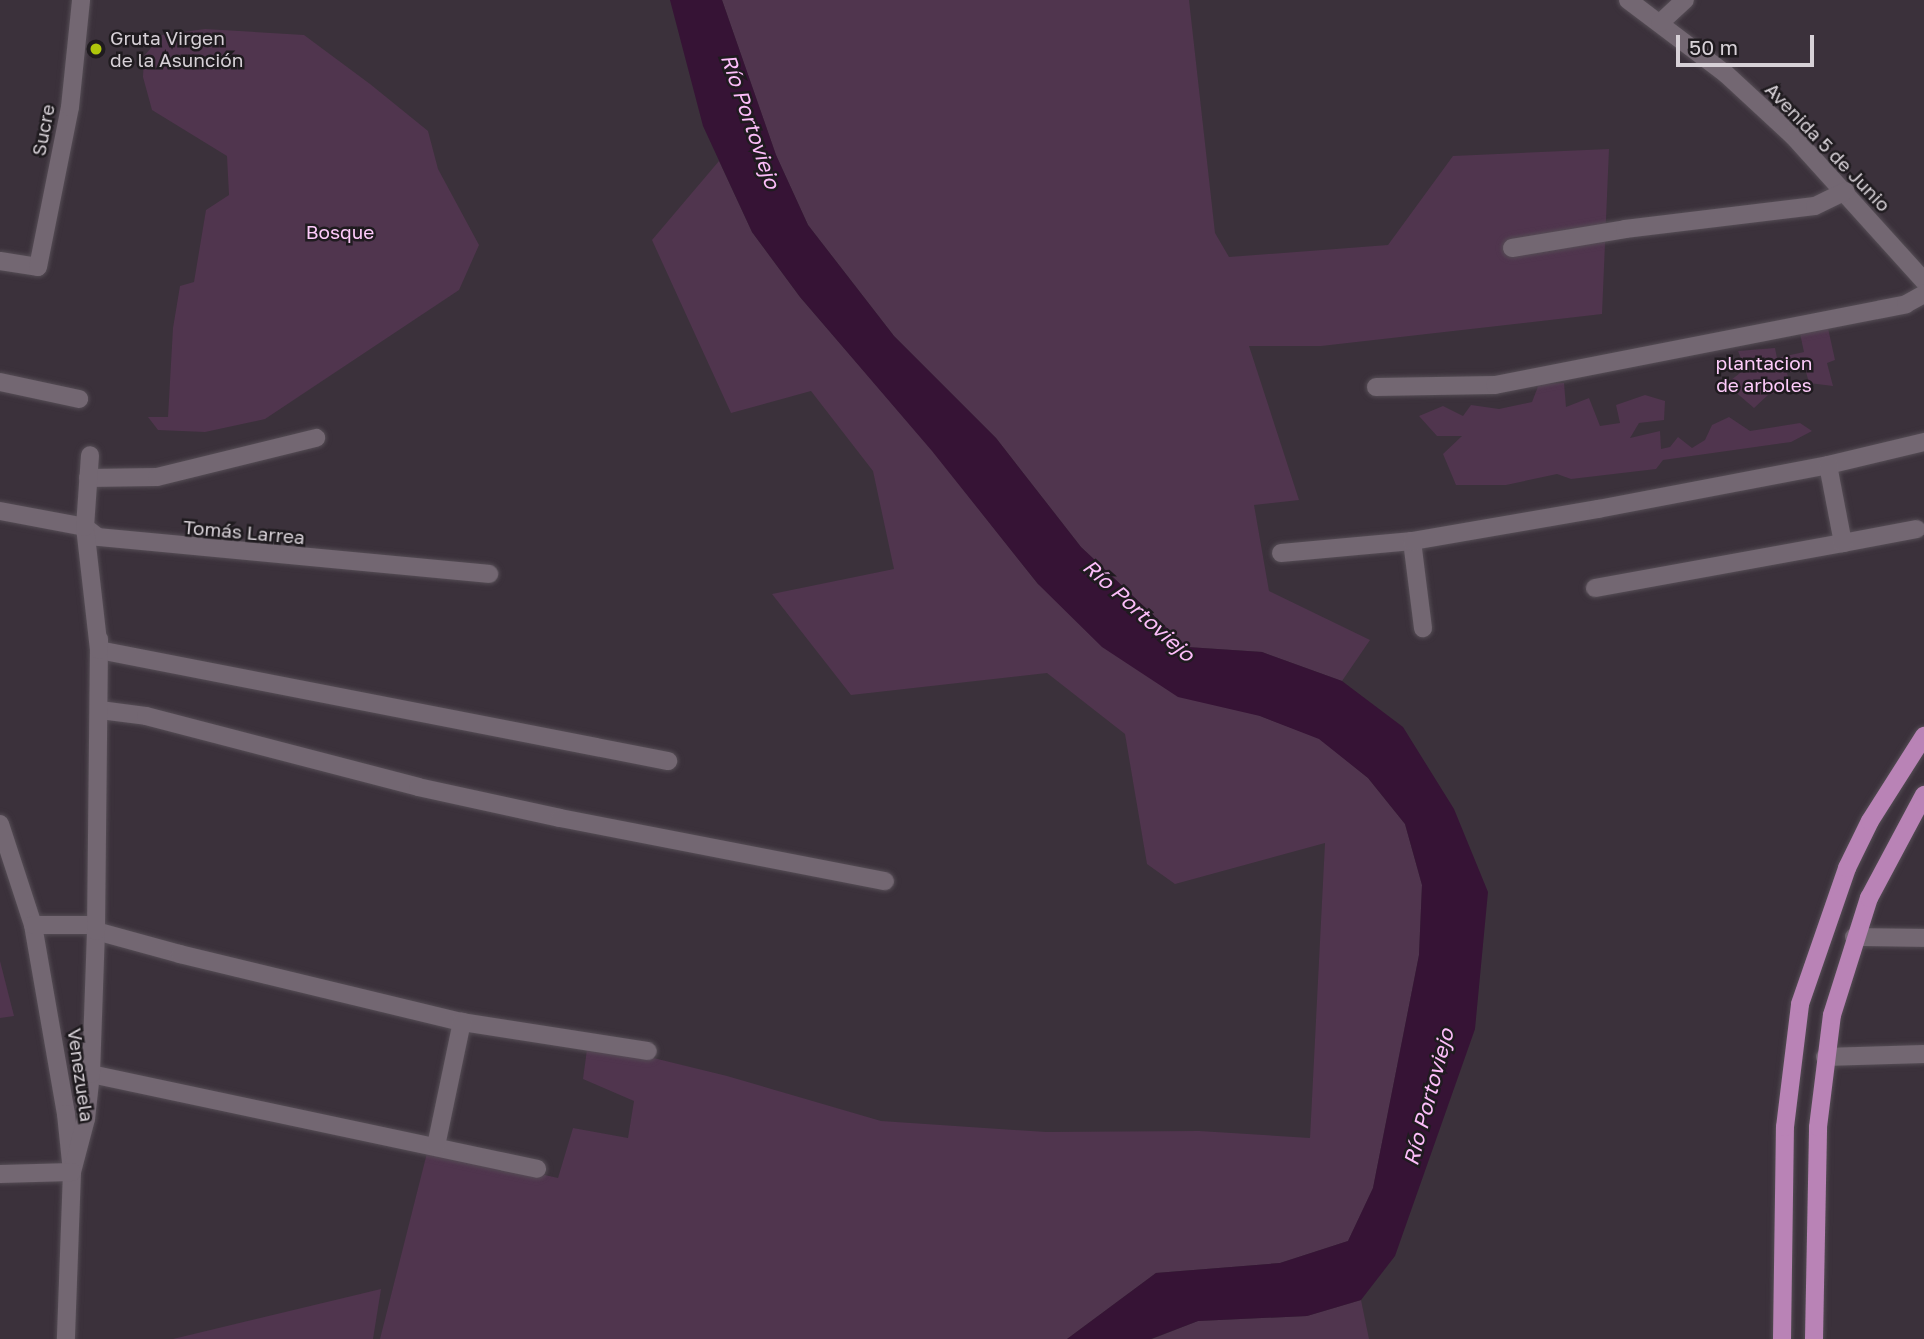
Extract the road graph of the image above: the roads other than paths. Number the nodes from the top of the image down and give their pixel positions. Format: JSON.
{"nodes":[{"id":1,"x":81,"y":0,"type":"edge"},
{"id":2,"x":1628,"y":0,"type":"edge"},
{"id":3,"x":1685,"y":0,"type":"edge"},
{"id":4,"x":1661,"y":23,"type":"junction"},
{"id":5,"x":1846,"y":191,"type":"junction"},
{"id":6,"x":1512,"y":248,"type":"dead end"},
{"id":7,"x":0,"y":261,"type":"edge"},
{"id":8,"x":1924,"y":281,"type":"edge"},
{"id":9,"x":1924,"y":294,"type":"edge"},
{"id":10,"x":0,"y":382,"type":"edge"},
{"id":11,"x":1376,"y":387,"type":"dead end"},
{"id":12,"x":79,"y":399,"type":"dead end"},
{"id":13,"x":316,"y":438,"type":"dead end"},
{"id":14,"x":1924,"y":442,"type":"edge"},
{"id":15,"x":90,"y":455,"type":"dead end"},
{"id":16,"x":1829,"y":465,"type":"junction"},
{"id":17,"x":88,"y":478,"type":"junction"},
{"id":18,"x":0,"y":511,"type":"edge"},
{"id":19,"x":1917,"y":529,"type":"dead end"},
{"id":20,"x":92,"y":532,"type":"junction"},
{"id":21,"x":1412,"y":541,"type":"junction"},
{"id":22,"x":1843,"y":543,"type":"junction"},
{"id":23,"x":1281,"y":552,"type":"dead end"},
{"id":24,"x":489,"y":574,"type":"dead end"},
{"id":25,"x":1595,"y":588,"type":"dead end"},
{"id":26,"x":1423,"y":628,"type":"dead end"},
{"id":27,"x":99,"y":650,"type":"junction"},
{"id":28,"x":100,"y":710,"type":"junction"},
{"id":29,"x":1924,"y":736,"type":"edge"},
{"id":30,"x":668,"y":761,"type":"dead end"},
{"id":31,"x":1924,"y":794,"type":"edge"},
{"id":32,"x":0,"y":824,"type":"edge"},
{"id":33,"x":886,"y":881,"type":"dead end"},
{"id":34,"x":33,"y":925,"type":"junction"},
{"id":35,"x":96,"y":928,"type":"junction"},
{"id":36,"x":1854,"y":937,"type":"junction"},
{"id":37,"x":1924,"y":938,"type":"edge"},
{"id":38,"x":462,"y":1022,"type":"junction"},
{"id":39,"x":648,"y":1051,"type":"dead end"},
{"id":40,"x":1924,"y":1054,"type":"edge"},
{"id":41,"x":1825,"y":1057,"type":"junction"},
{"id":42,"x":91,"y":1074,"type":"junction"},
{"id":43,"x":436,"y":1146,"type":"junction"},
{"id":44,"x":537,"y":1169,"type":"dead end"},
{"id":45,"x":72,"y":1172,"type":"junction"},
{"id":46,"x":0,"y":1174,"type":"edge"},
{"id":47,"x":66,"y":1339,"type":"edge"},
{"id":48,"x":1782,"y":1339,"type":"edge"},
{"id":49,"x":1814,"y":1339,"type":"edge"}],
"edges":[{"from":1,"to":7,"type":"street","name":"Sucre"},
{"from":2,"to":4,"type":"street","name":"Avenida 5 de Junio"},
{"from":3,"to":4,"type":"street"},
{"from":4,"to":5,"type":"street","name":"Avenida 5 de Junio"},
{"from":5,"to":6,"type":"street"},
{"from":5,"to":8,"type":"street","name":"Avenida 5 de Junio"},
{"from":9,"to":11,"type":"street"},
{"from":10,"to":12,"type":"street"},
{"from":13,"to":17,"type":"street"},
{"from":14,"to":16,"type":"street"},
{"from":15,"to":17,"type":"street"},
{"from":16,"to":21,"type":"street"},
{"from":16,"to":22,"type":"street"},
{"from":17,"to":20,"type":"street"},
{"from":18,"to":20,"type":"street","name":"Tomás Larrea"},
{"from":19,"to":22,"type":"street"},
{"from":20,"to":24,"type":"street","name":"Tomás Larrea"},
{"from":20,"to":27,"type":"street"},
{"from":21,"to":23,"type":"street"},
{"from":21,"to":26,"type":"street"},
{"from":22,"to":25,"type":"street"},
{"from":27,"to":28,"type":"street"},
{"from":27,"to":30,"type":"street"},
{"from":28,"to":33,"type":"street"},
{"from":28,"to":35,"type":"street"},
{"from":29,"to":48,"type":"main road"},
{"from":31,"to":36,"type":"main road"},
{"from":32,"to":34,"type":"street","name":"Venezuela"},
{"from":34,"to":35,"type":"street"},
{"from":34,"to":45,"type":"street","name":"Venezuela"},
{"from":35,"to":38,"type":"street"},
{"from":35,"to":42,"type":"street"},
{"from":36,"to":37,"type":"street"},
{"from":36,"to":41,"type":"main road"},
{"from":38,"to":39,"type":"street"},
{"from":38,"to":43,"type":"street"},
{"from":40,"to":41,"type":"street"},
{"from":41,"to":49,"type":"main road"},
{"from":42,"to":43,"type":"street"},
{"from":42,"to":45,"type":"street"},
{"from":43,"to":44,"type":"street"},
{"from":45,"to":46,"type":"street"},
{"from":45,"to":47,"type":"street","name":"Venezuela"}]}
